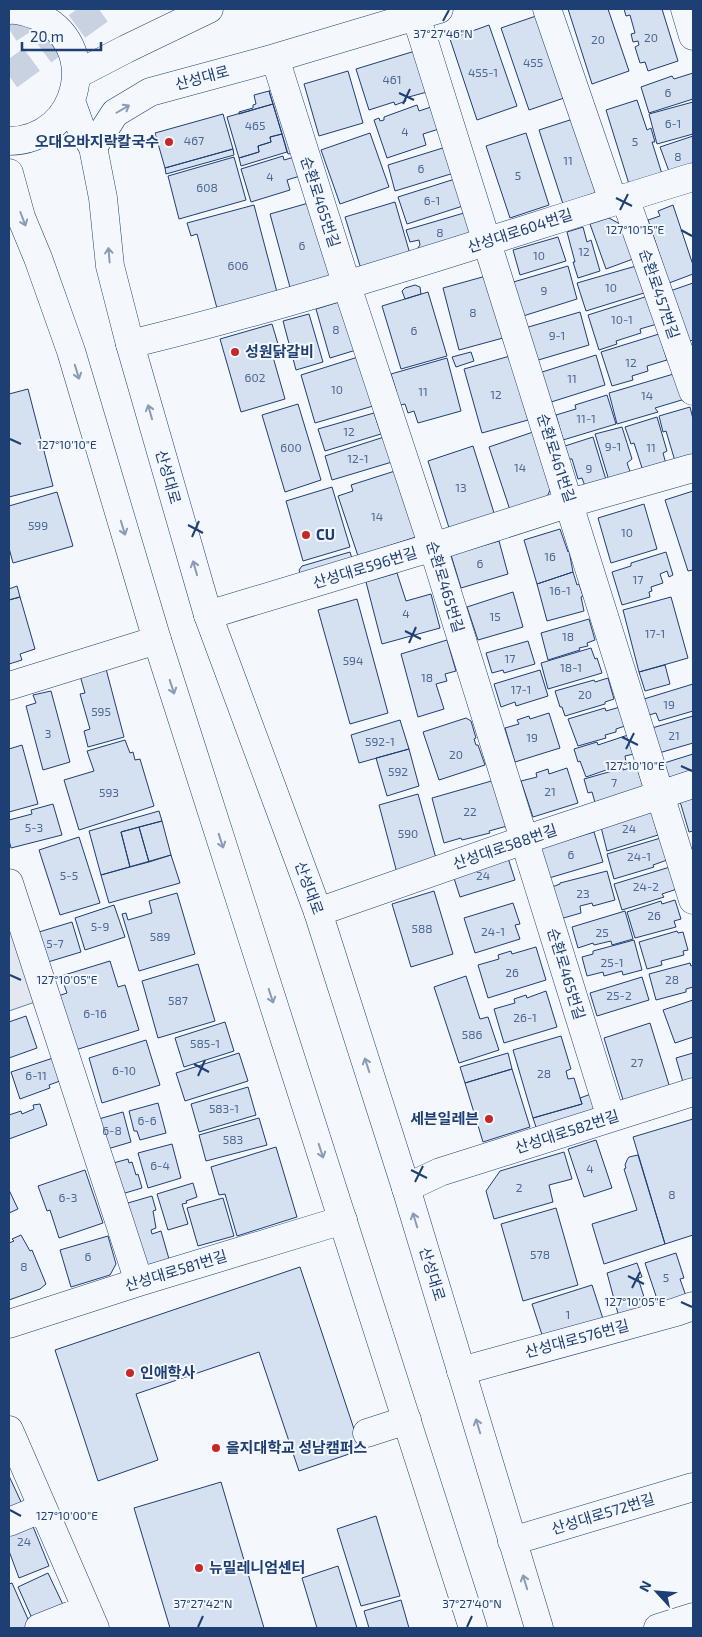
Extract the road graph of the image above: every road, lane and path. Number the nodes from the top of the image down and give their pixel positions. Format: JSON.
{"nodes":[{"id":1,"x":17,"y":9,"type":"edge"},
{"id":2,"x":209,"y":9,"type":"edge"},
{"id":3,"x":546,"y":9,"type":"edge"},
{"id":4,"x":685,"y":9,"type":"edge"},
{"id":5,"x":428,"y":13,"type":"edge"},
{"id":6,"x":693,"y":36,"type":"edge"},
{"id":7,"x":275,"y":58,"type":"junction"},
{"id":8,"x":73,"y":88,"type":"junction"},
{"id":9,"x":9,"y":141,"type":"edge"},
{"id":10,"x":93,"y":146,"type":"junction"},
{"id":11,"x":9,"y":173,"type":"edge"},
{"id":12,"x":693,"y":177,"type":"edge"},
{"id":13,"x":619,"y":199,"type":"junction"},
{"id":14,"x":487,"y":241,"type":"junction"},
{"id":15,"x":347,"y":286,"type":"junction"},
{"id":16,"x":130,"y":344,"type":"junction"},
{"id":17,"x":693,"y":391,"type":"edge"},
{"id":18,"x":693,"y":468,"type":"edge"},
{"id":19,"x":570,"y":503,"type":"junction"},
{"id":20,"x":433,"y":548,"type":"junction"},
{"id":21,"x":208,"y":615,"type":"junction"},
{"id":22,"x":157,"y":640,"type":"junction"},
{"id":23,"x":9,"y":686,"type":"edge"},
{"id":24,"x":693,"y":784,"type":"edge"},
{"id":25,"x":661,"y":794,"type":"junction"},
{"id":26,"x":524,"y":840,"type":"junction"},
{"id":27,"x":9,"y":883,"type":"edge"},
{"id":28,"x":693,"y":900,"type":"edge"},
{"id":29,"x":318,"y":912,"type":"junction"},
{"id":30,"x":693,"y":1092,"type":"edge"},
{"id":31,"x":611,"y":1118,"type":"junction"},
{"id":32,"x":406,"y":1188,"type":"junction"},
{"id":33,"x":343,"y":1220,"type":"junction"},
{"id":34,"x":139,"y":1282,"type":"junction"},
{"id":35,"x":693,"y":1306,"type":"edge"},
{"id":36,"x":9,"y":1324,"type":"edge"},
{"id":37,"x":461,"y":1371,"type":"junction"},
{"id":38,"x":407,"y":1420,"type":"junction"},
{"id":39,"x":367,"y":1433,"type":"dead end"},
{"id":40,"x":11,"y":1443,"type":"edge"},
{"id":41,"x":693,"y":1487,"type":"edge"},
{"id":42,"x":43,"y":1508,"type":"junction"},
{"id":43,"x":9,"y":1522,"type":"edge"},
{"id":44,"x":512,"y":1541,"type":"junction"},
{"id":45,"x":693,"y":1617,"type":"edge"},
{"id":46,"x":91,"y":1619,"type":"edge"},
{"id":47,"x":39,"y":1628,"type":"edge"},
{"id":48,"x":473,"y":1628,"type":"edge"},
{"id":49,"x":539,"y":1628,"type":"edge"},
{"id":50,"x":658,"y":1628,"type":"edge"}],
"edges":[{"from":1,"to":8,"type":"street","name":"산성대로"},
{"from":2,"to":8,"type":"street"},
{"from":3,"to":13,"type":"street","name":"순환로457번길"},
{"from":4,"to":6,"type":"street"},
{"from":5,"to":7,"type":"street","name":"산성대로"},
{"from":5,"to":14,"type":"street","name":"순환로461번길"},
{"from":10,"to":7,"type":"street","name":"산성대로","one_way":true},
{"from":7,"to":15,"type":"street","name":"순환로465번길"},
{"from":8,"to":9,"type":"street"},
{"from":8,"to":10,"type":"street","name":"산성대로"},
{"from":16,"to":10,"type":"street","name":"산성대로","one_way":true},
{"from":11,"to":22,"type":"street","one_way":true},
{"from":12,"to":13,"type":"street","name":"산성대로604번길"},
{"from":13,"to":14,"type":"street","name":"산성대로604번길"},
{"from":13,"to":17,"type":"street","name":"순환로457번길"},
{"from":14,"to":15,"type":"street","name":"산성대로604번길"},
{"from":14,"to":19,"type":"street","name":"순환로461번길"},
{"from":15,"to":16,"type":"street","name":"산성대로604번길"},
{"from":15,"to":20,"type":"street","name":"순환로465번길"},
{"from":21,"to":16,"type":"street","name":"산성대로","one_way":true},
{"from":18,"to":19,"type":"street","name":"산성대로596번길"},
{"from":19,"to":20,"type":"street","name":"산성대로596번길"},
{"from":19,"to":25,"type":"street","name":"순환로461번길"},
{"from":20,"to":21,"type":"street","name":"산성대로596번길"},
{"from":20,"to":26,"type":"street","name":"순환로465번길"},
{"from":21,"to":29,"type":"street","name":"산성대로"},
{"from":22,"to":23,"type":"street"},
{"from":22,"to":33,"type":"street","one_way":true},
{"from":24,"to":25,"type":"street","name":"산성대로588번길"},
{"from":25,"to":26,"type":"street","name":"산성대로588번길"},
{"from":25,"to":28,"type":"street","name":"순환로461번길"},
{"from":26,"to":29,"type":"street","name":"산성대로588번길"},
{"from":26,"to":31,"type":"street","name":"순환로465번길"},
{"from":27,"to":34,"type":"street"},
{"from":32,"to":29,"type":"street","name":"산성대로","one_way":true},
{"from":30,"to":31,"type":"street","name":"산성대로582번길"},
{"from":31,"to":32,"type":"street","name":"산성대로582번길"},
{"from":37,"to":32,"type":"street","name":"산성대로","one_way":true},
{"from":33,"to":34,"type":"street","name":"산성대로581번길"},
{"from":33,"to":38,"type":"street"},
{"from":34,"to":36,"type":"street","name":"산성대로581번길"},
{"from":35,"to":37,"type":"street","name":"산성대로576번길"},
{"from":44,"to":37,"type":"street","name":"산성대로","one_way":true},
{"from":38,"to":39,"type":"street"},
{"from":38,"to":48,"type":"street"},
{"from":40,"to":42,"type":"street"},
{"from":41,"to":44,"type":"street","name":"산성대로572번길"},
{"from":42,"to":43,"type":"street"},
{"from":42,"to":46,"type":"street"},
{"from":49,"to":44,"type":"street","name":"산성대로","one_way":true},
{"from":45,"to":50,"type":"street"},
{"from":46,"to":47,"type":"street"}]}
